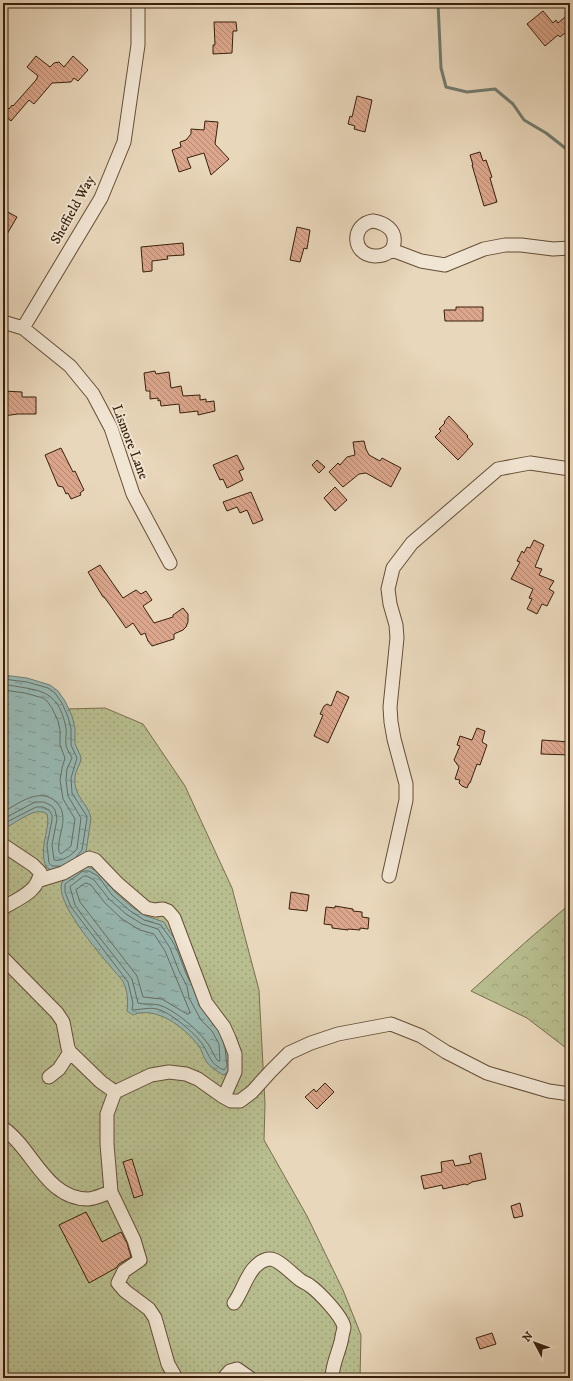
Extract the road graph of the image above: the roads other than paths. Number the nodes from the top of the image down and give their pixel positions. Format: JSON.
{"nodes":[{"id":1,"x":138,"y":3,"type":"edge"},
{"id":2,"x":570,"y":248,"type":"edge"},
{"id":3,"x":392,"y":250,"type":"dead end"},
{"id":4,"x":3,"y":322,"type":"edge"},
{"id":5,"x":23,"y":328,"type":"junction"},
{"id":6,"x":570,"y":469,"type":"edge"},
{"id":7,"x":170,"y":563,"type":"dead end"},
{"id":8,"x":3,"y":845,"type":"edge"},
{"id":9,"x":389,"y":876,"type":"dead end"},
{"id":10,"x":40,"y":880,"type":"junction"},
{"id":11,"x":3,"y":908,"type":"edge"},
{"id":12,"x":3,"y":958,"type":"edge"},
{"id":13,"x":70,"y":1052,"type":"junction"},
{"id":14,"x":49,"y":1076,"type":"dead end"},
{"id":15,"x":115,"y":1092,"type":"junction"},
{"id":16,"x":570,"y":1094,"type":"edge"},
{"id":17,"x":224,"y":1097,"type":"junction"},
{"id":18,"x":3,"y":1128,"type":"edge"},
{"id":19,"x":111,"y":1192,"type":"junction"},
{"id":20,"x":234,"y":1303,"type":"dead end"},
{"id":21,"x":176,"y":1378,"type":"edge"},
{"id":22,"x":224,"y":1378,"type":"edge"},
{"id":23,"x":250,"y":1378,"type":"edge"},
{"id":24,"x":332,"y":1378,"type":"edge"}],
"edges":[{"from":1,"to":5,"type":"street","name":"Sheffield Way"},
{"from":2,"to":3,"type":"street"},
{"from":4,"to":5,"type":"street","name":"Lismore Lane"},
{"from":5,"to":7,"type":"street","name":"Lismore Lane"},
{"from":6,"to":9,"type":"street"},
{"from":8,"to":10,"type":"street"},
{"from":10,"to":11,"type":"street"},
{"from":10,"to":17,"type":"street"},
{"from":12,"to":13,"type":"street"},
{"from":13,"to":14,"type":"street"},
{"from":13,"to":15,"type":"street"},
{"from":15,"to":17,"type":"street"},
{"from":15,"to":19,"type":"street"},
{"from":16,"to":17,"type":"street"},
{"from":18,"to":19,"type":"street"},
{"from":19,"to":21,"type":"street"},
{"from":20,"to":24,"type":"street"},
{"from":22,"to":23,"type":"street"}]}
